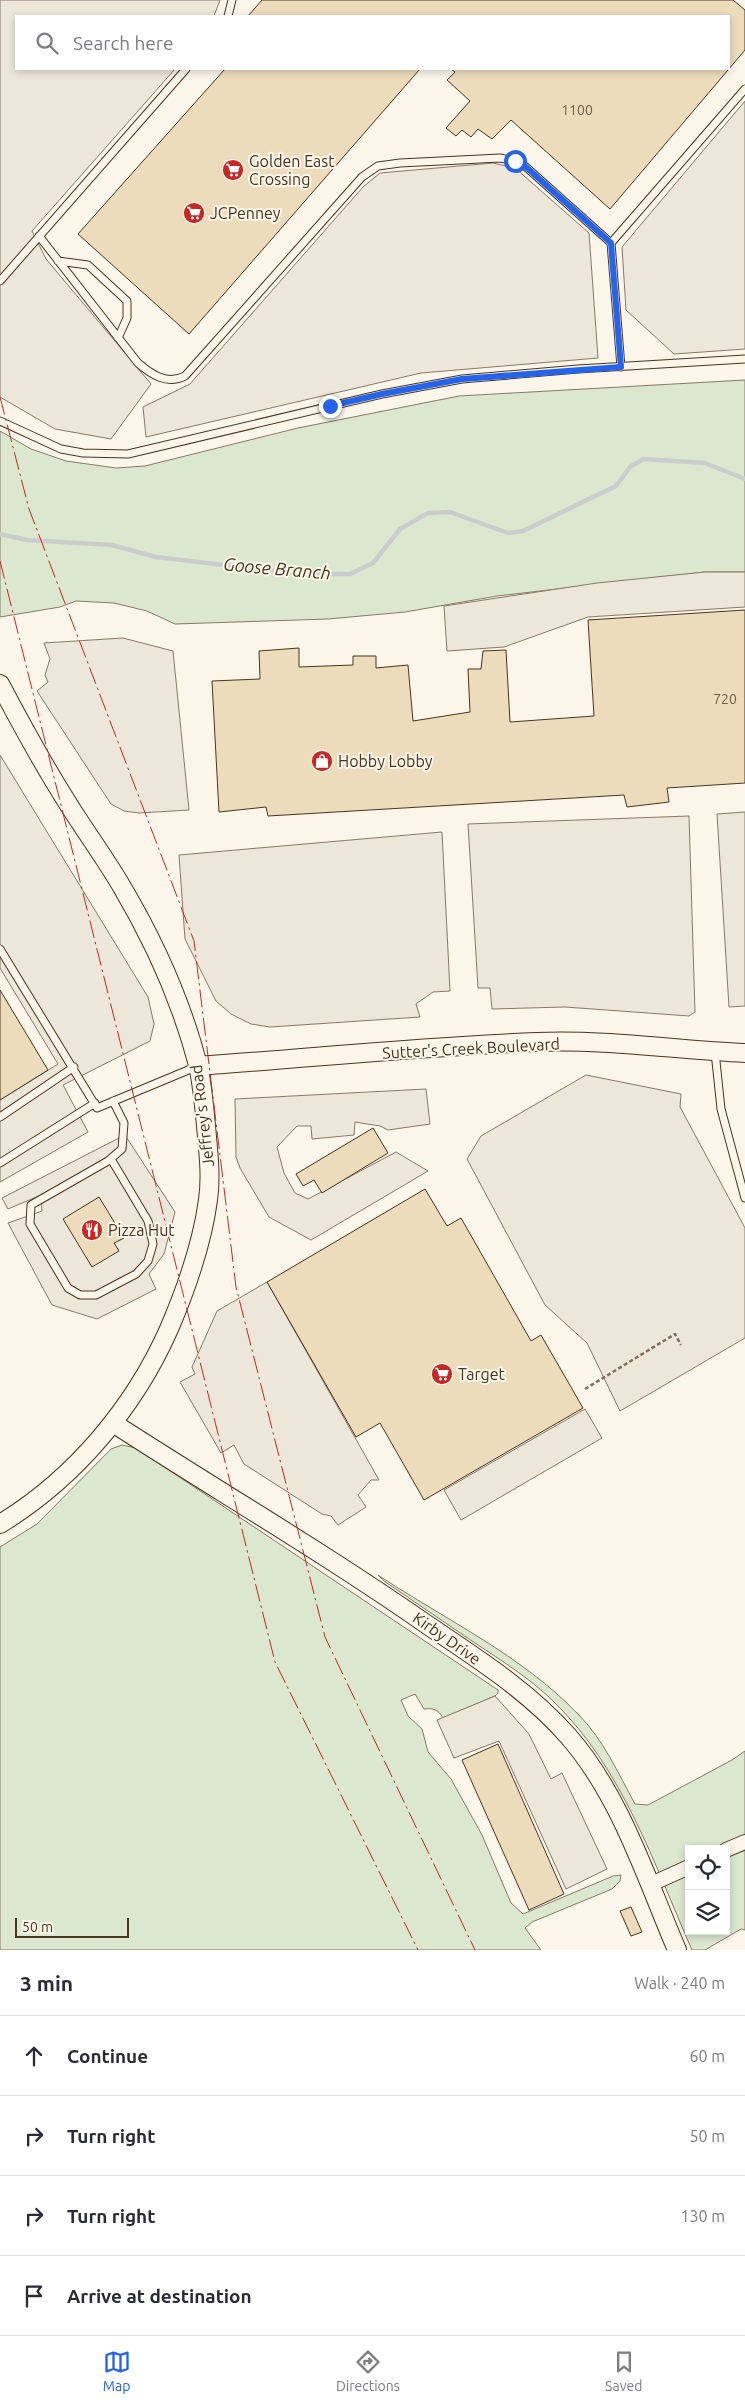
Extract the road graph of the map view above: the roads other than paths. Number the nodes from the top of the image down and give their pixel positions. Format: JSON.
{"nodes":[{"id":1,"x":232,"y":0,"type":"edge"},
{"id":2,"x":228,"y":15,"type":"edge"},
{"id":3,"x":185,"y":70,"type":"edge"},
{"id":4,"x":745,"y":89,"type":"edge"},
{"id":5,"x":39,"y":236,"type":"junction"},
{"id":6,"x":611,"y":243,"type":"junction"},
{"id":7,"x":58,"y":261,"type":"junction"},
{"id":8,"x":0,"y":281,"type":"edge"},
{"id":9,"x":118,"y":338,"type":"junction"},
{"id":10,"x":745,"y":359,"type":"edge"},
{"id":11,"x":621,"y":367,"type":"junction"},
{"id":12,"x":0,"y":421,"type":"edge"},
{"id":13,"x":0,"y":684,"type":"edge"},
{"id":14,"x":0,"y":949,"type":"edge"},
{"id":15,"x":715,"y":1052,"type":"junction"},
{"id":16,"x":745,"y":1053,"type":"edge"},
{"id":17,"x":198,"y":1066,"type":"junction"},
{"id":18,"x":74,"y":1067,"type":"junction"},
{"id":19,"x":113,"y":1101,"type":"junction"},
{"id":20,"x":95,"y":1103,"type":"junction"},
{"id":21,"x":0,"y":1117,"type":"edge"},
{"id":22,"x":111,"y":1159,"type":"junction"},
{"id":23,"x":0,"y":1163,"type":"edge"},
{"id":24,"x":745,"y":1198,"type":"edge"},
{"id":25,"x":113,"y":1423,"type":"junction"},
{"id":26,"x":0,"y":1524,"type":"edge"},
{"id":27,"x":745,"y":1842,"type":"edge"},
{"id":28,"x":730,"y":1848,"type":"edge"},
{"id":29,"x":685,"y":1869,"type":"edge"},
{"id":30,"x":649,"y":1885,"type":"junction"},
{"id":31,"x":677,"y":1950,"type":"edge"}],
"edges":[{"from":1,"to":2,"type":"lane"},
{"from":3,"to":5,"type":"lane"},
{"from":4,"to":6,"type":"lane"},
{"from":5,"to":7,"type":"lane"},
{"from":5,"to":8,"type":"lane"},
{"from":6,"to":9,"type":"lane"},
{"from":6,"to":11,"type":"lane"},
{"from":7,"to":9,"type":"lane"},
{"from":7,"to":9,"type":"lane"},
{"from":10,"to":11,"type":"lane"},
{"from":11,"to":12,"type":"lane"},
{"from":13,"to":17,"type":"street","name":"Jeffrey's Road"},
{"from":14,"to":18,"type":"lane"},
{"from":15,"to":16,"type":"street","name":"Sutter's Creek Boulevard"},
{"from":15,"to":17,"type":"street","name":"Sutter's Creek Boulevard"},
{"from":15,"to":24,"type":"lane"},
{"from":17,"to":19,"type":"lane"},
{"from":17,"to":25,"type":"street","name":"Jeffrey's Road"},
{"from":18,"to":20,"type":"lane"},
{"from":18,"to":21,"type":"lane"},
{"from":19,"to":20,"type":"lane"},
{"from":19,"to":22,"type":"lane"},
{"from":20,"to":23,"type":"lane"},
{"from":22,"to":22,"type":"lane"},
{"from":25,"to":26,"type":"street","name":"Jeffrey's Road"},
{"from":25,"to":30,"type":"street","name":"Kirby Drive"},
{"from":27,"to":28,"type":"street"},
{"from":29,"to":30,"type":"street"},
{"from":30,"to":31,"type":"street","name":"Kirby Drive"}]}
